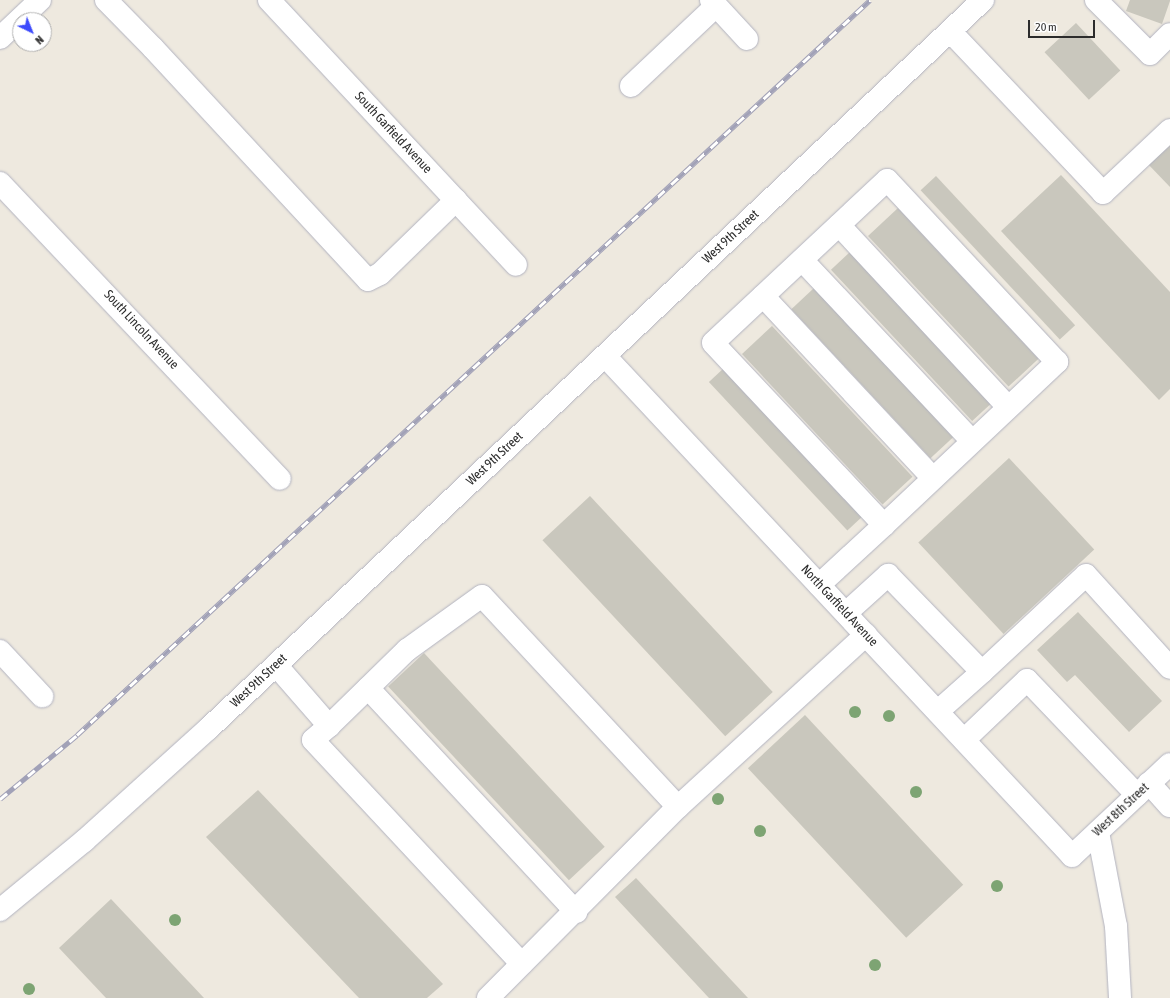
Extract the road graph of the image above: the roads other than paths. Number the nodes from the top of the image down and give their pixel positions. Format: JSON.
{"nodes":[{"id":1,"x":40,"y":0,"type":"edge"},
{"id":2,"x":106,"y":0,"type":"edge"},
{"id":3,"x":269,"y":0,"type":"edge"},
{"id":4,"x":983,"y":0,"type":"edge"},
{"id":5,"x":1096,"y":0,"type":"edge"},
{"id":6,"x":714,"y":3,"type":"edge"},
{"id":7,"x":950,"y":30,"type":"junction"},
{"id":8,"x":1170,"y":34,"type":"edge"},
{"id":9,"x":0,"y":38,"type":"edge"},
{"id":10,"x":747,"y":38,"type":"dead end"},
{"id":11,"x":631,"y":86,"type":"dead end"},
{"id":12,"x":1170,"y":130,"type":"edge"},
{"id":13,"x":0,"y":183,"type":"edge"},
{"id":14,"x":456,"y":200,"type":"junction"},
{"id":15,"x":839,"y":225,"type":"junction"},
{"id":16,"x":802,"y":260,"type":"junction"},
{"id":17,"x":516,"y":265,"type":"dead end"},
{"id":18,"x":763,"y":296,"type":"junction"},
{"id":19,"x":605,"y":356,"type":"junction"},
{"id":20,"x":1008,"y":407,"type":"junction"},
{"id":21,"x":972,"y":442,"type":"junction"},
{"id":22,"x":933,"y":478,"type":"junction"},
{"id":23,"x":280,"y":479,"type":"dead end"},
{"id":24,"x":884,"y":524,"type":"junction"},
{"id":25,"x":819,"y":584,"type":"junction"},
{"id":26,"x":846,"y":613,"type":"junction"},
{"id":27,"x":866,"y":635,"type":"junction"},
{"id":28,"x":0,"y":651,"type":"edge"},
{"id":29,"x":276,"y":665,"type":"junction"},
{"id":30,"x":1170,"y":668,"type":"edge"},
{"id":31,"x":982,"y":672,"type":"junction"},
{"id":32,"x":368,"y":688,"type":"junction"},
{"id":33,"x":42,"y":696,"type":"dead end"},
{"id":34,"x":938,"y":711,"type":"junction"},
{"id":35,"x":329,"y":726,"type":"junction"},
{"id":36,"x":964,"y":740,"type":"junction"},
{"id":37,"x":1170,"y":764,"type":"edge"},
{"id":38,"x":1143,"y":789,"type":"junction"},
{"id":39,"x":1170,"y":806,"type":"edge"},
{"id":40,"x":678,"y":807,"type":"junction"},
{"id":41,"x":1098,"y":832,"type":"junction"},
{"id":42,"x":1072,"y":856,"type":"joint"},
{"id":43,"x":0,"y":910,"type":"edge"},
{"id":44,"x":576,"y":912,"type":"junction"},
{"id":45,"x":522,"y":964,"type":"junction"},
{"id":46,"x":488,"y":998,"type":"edge"},
{"id":47,"x":1120,"y":998,"type":"edge"}],
"edges":[{"from":1,"to":9,"type":"street"},
{"from":2,"to":14,"type":"street"},
{"from":3,"to":14,"type":"street","name":"South Garfield Avenue"},
{"from":4,"to":7,"type":"street","name":"West 9th Street"},
{"from":5,"to":8,"type":"street"},
{"from":6,"to":10,"type":"street"},
{"from":6,"to":11,"type":"street"},
{"from":7,"to":12,"type":"street"},
{"from":7,"to":19,"type":"street","name":"West 9th Street"},
{"from":13,"to":23,"type":"street","name":"South Lincoln Avenue"},
{"from":14,"to":17,"type":"street","name":"South Garfield Avenue"},
{"from":15,"to":16,"type":"street"},
{"from":15,"to":20,"type":"street"},
{"from":15,"to":20,"type":"street"},
{"from":16,"to":18,"type":"street"},
{"from":16,"to":21,"type":"street"},
{"from":18,"to":22,"type":"street"},
{"from":18,"to":24,"type":"street"},
{"from":19,"to":25,"type":"street","name":"North Garfield Avenue"},
{"from":19,"to":29,"type":"street","name":"West 9th Street"},
{"from":20,"to":21,"type":"street"},
{"from":21,"to":22,"type":"street"},
{"from":22,"to":24,"type":"street"},
{"from":24,"to":25,"type":"street"},
{"from":25,"to":26,"type":"street","name":"North Garfield Avenue"},
{"from":26,"to":27,"type":"street","name":"North Garfield Avenue"},
{"from":26,"to":31,"type":"street"},
{"from":27,"to":34,"type":"street","name":"North Garfield Avenue"},
{"from":27,"to":40,"type":"street"},
{"from":28,"to":33,"type":"street"},
{"from":29,"to":35,"type":"street"},
{"from":29,"to":43,"type":"street","name":"West 9th Street"},
{"from":30,"to":31,"type":"street"},
{"from":31,"to":34,"type":"street"},
{"from":32,"to":35,"type":"street"},
{"from":32,"to":40,"type":"street"},
{"from":32,"to":44,"type":"street"},
{"from":34,"to":36,"type":"street","name":"North Garfield Avenue"},
{"from":35,"to":45,"type":"street"},
{"from":36,"to":38,"type":"street"},
{"from":36,"to":42,"type":"street","name":"North Garfield Avenue"},
{"from":37,"to":38,"type":"street","name":"West 8th Street"},
{"from":38,"to":39,"type":"street"},
{"from":38,"to":41,"type":"street","name":"West 8th Street"},
{"from":40,"to":44,"type":"street"},
{"from":41,"to":42,"type":"street","name":"West 8th Street"},
{"from":41,"to":47,"type":"street"},
{"from":44,"to":45,"type":"street"},
{"from":45,"to":46,"type":"street"}]}
